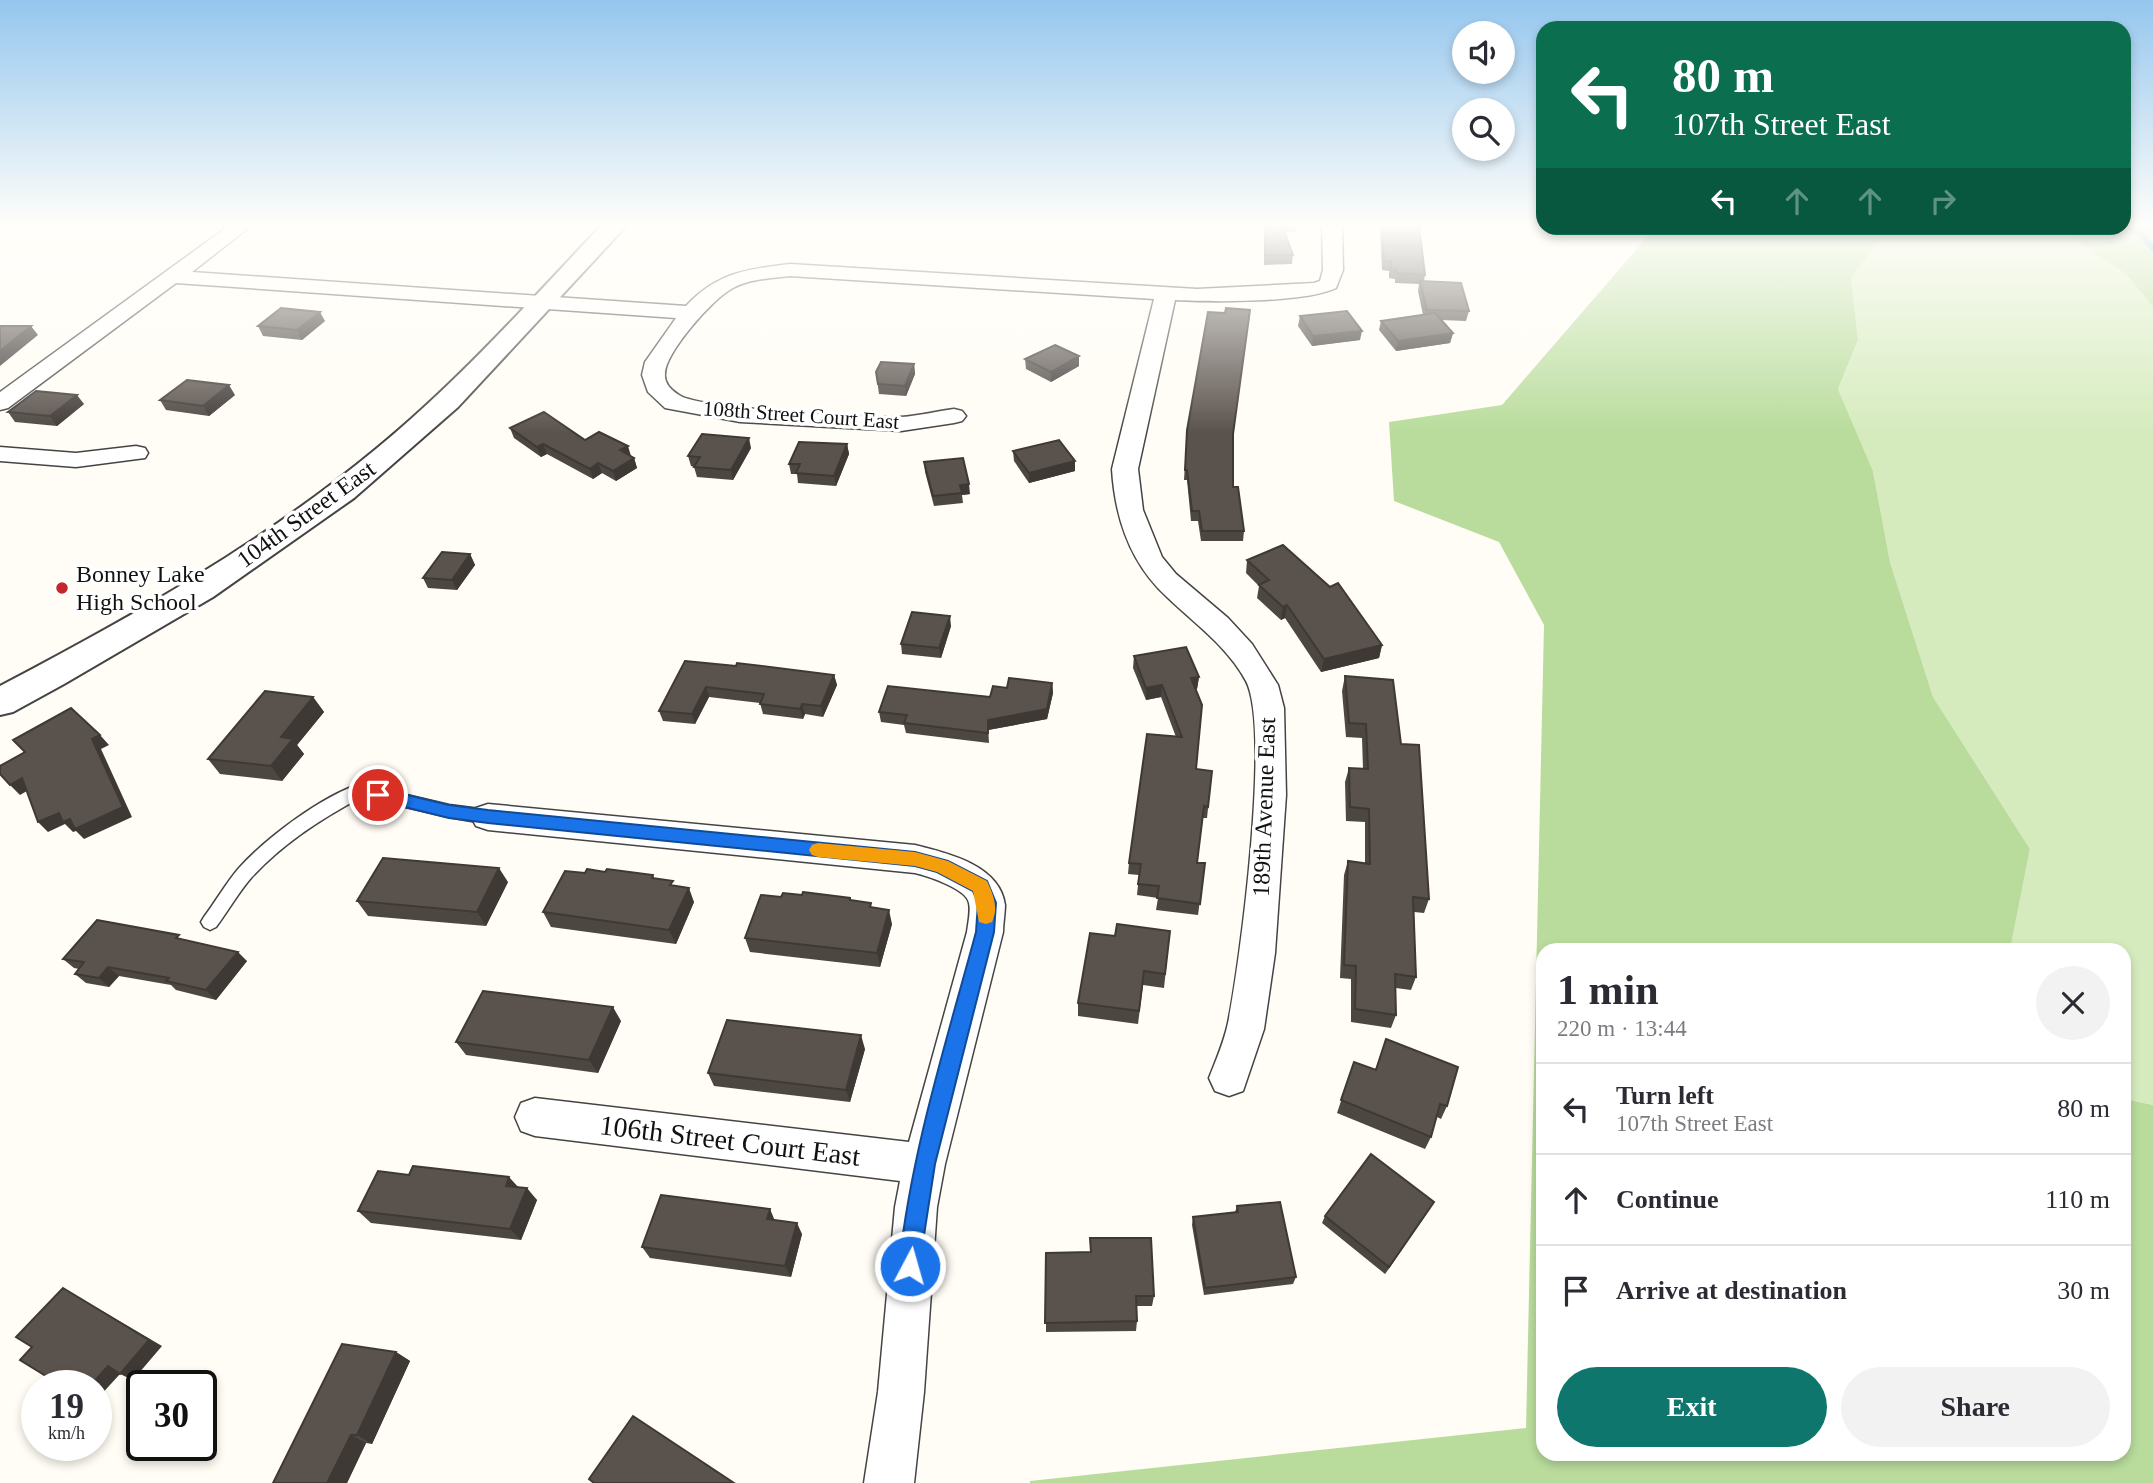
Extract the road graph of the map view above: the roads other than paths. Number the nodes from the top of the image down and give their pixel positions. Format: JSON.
{"nodes":[{"id":1,"x":149,"y":294,"type":"edge"},
{"id":2,"x":417,"y":294,"type":"edge"},
{"id":3,"x":550,"y":294,"type":"edge"},
{"id":4,"x":710,"y":294,"type":"edge"},
{"id":5,"x":1166,"y":294,"type":"edge"},
{"id":6,"x":542,"y":303,"type":"junction"},
{"id":7,"x":691,"y":313,"type":"junction"},
{"id":8,"x":0,"y":403,"type":"edge"},
{"id":9,"x":954,"y":416,"type":"dead end"},
{"id":10,"x":136,"y":453,"type":"dead end"},
{"id":11,"x":0,"y":454,"type":"edge"},
{"id":12,"x":0,"y":702,"type":"edge"},
{"id":13,"x":488,"y":817,"type":"joint"},
{"id":14,"x":210,"y":922,"type":"dead end"},
{"id":15,"x":1229,"y":1078,"type":"dead end"},
{"id":16,"x":535,"y":1117,"type":"dead end"},
{"id":17,"x":925,"y":1164,"type":"junction"},
{"id":18,"x":889,"y":1483,"type":"edge"}],
"edges":[{"from":1,"to":8,"type":"street"},
{"from":2,"to":6,"type":"street"},
{"from":3,"to":6,"type":"street","name":"104th Street East"},
{"from":4,"to":7,"type":"street"},
{"from":5,"to":15,"type":"street","name":"189th Avenue East"},
{"from":6,"to":7,"type":"street"},
{"from":6,"to":12,"type":"street","name":"104th Street East"},
{"from":7,"to":9,"type":"street","name":"108th Street Court East"},
{"from":10,"to":11,"type":"street"},
{"from":13,"to":14,"type":"lane"},
{"from":13,"to":17,"type":"street"},
{"from":16,"to":17,"type":"street","name":"106th Street Court East"},
{"from":17,"to":18,"type":"street"}]}
